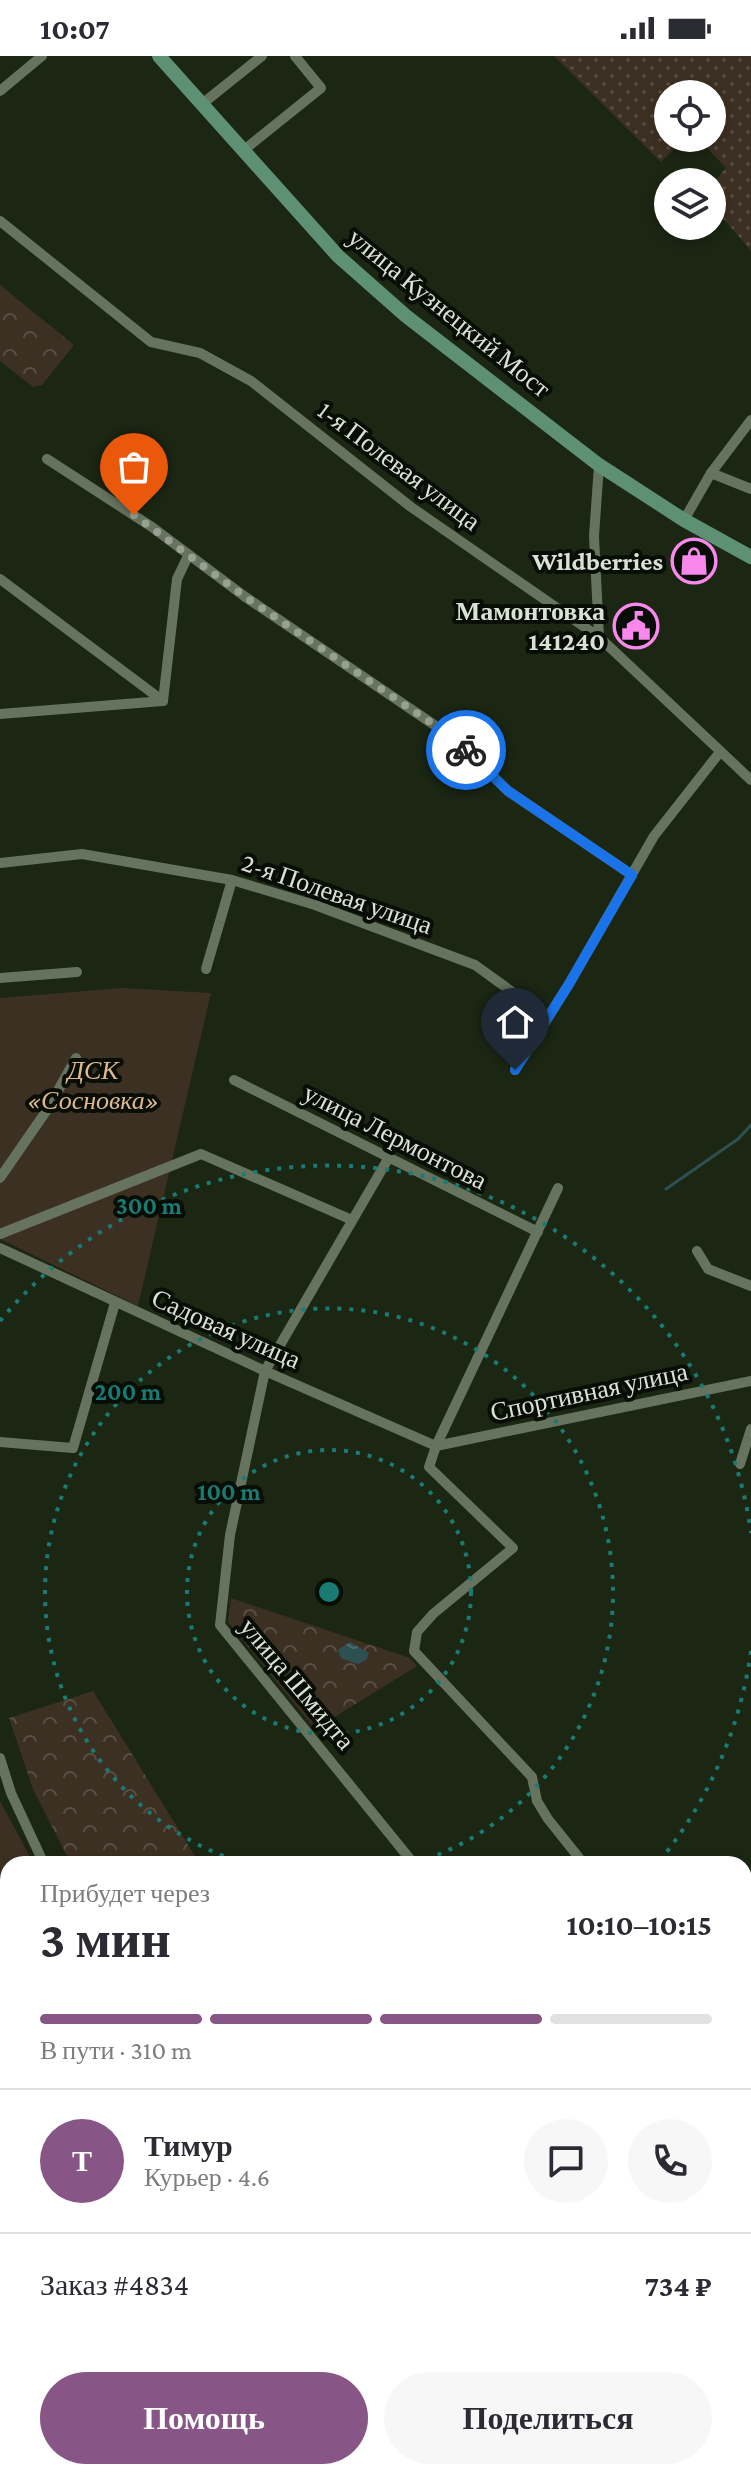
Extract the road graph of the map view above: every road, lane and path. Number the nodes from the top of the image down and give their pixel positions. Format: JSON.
{"nodes":[{"id":1,"x":42,"y":56,"type":"edge"},
{"id":2,"x":159,"y":56,"type":"edge"},
{"id":3,"x":262,"y":56,"type":"edge"},
{"id":4,"x":295,"y":56,"type":"edge"},
{"id":5,"x":0,"y":91,"type":"edge"},
{"id":6,"x":202,"y":104,"type":"junction"},
{"id":7,"x":244,"y":150,"type":"junction"},
{"id":8,"x":0,"y":221,"type":"edge"},
{"id":9,"x":751,"y":420,"type":"edge"},
{"id":10,"x":47,"y":459,"type":"dead end"},
{"id":11,"x":599,"y":465,"type":"junction"},
{"id":12,"x":711,"y":473,"type":"junction"},
{"id":13,"x":751,"y":489,"type":"edge"},
{"id":14,"x":684,"y":520,"type":"junction"},
{"id":15,"x":188,"y":556,"type":"junction"},
{"id":16,"x":751,"y":557,"type":"edge"},
{"id":17,"x":0,"y":579,"type":"edge"},
{"id":18,"x":599,"y":637,"type":"junction"},
{"id":19,"x":163,"y":701,"type":"junction"},
{"id":20,"x":0,"y":714,"type":"edge"},
{"id":21,"x":720,"y":752,"type":"junction"},
{"id":22,"x":751,"y":780,"type":"edge"},
{"id":23,"x":0,"y":863,"type":"edge"},
{"id":24,"x":632,"y":875,"type":"junction"},
{"id":25,"x":232,"y":880,"type":"junction"},
{"id":26,"x":206,"y":969,"type":"dead end"},
{"id":27,"x":77,"y":972,"type":"dead end"},
{"id":28,"x":0,"y":978,"type":"edge"},
{"id":29,"x":547,"y":1017,"type":"junction"},
{"id":30,"x":76,"y":1058,"type":"dead end"},
{"id":31,"x":515,"y":1070,"type":"dead end"},
{"id":32,"x":234,"y":1080,"type":"dead end"},
{"id":33,"x":388,"y":1159,"type":"junction"},
{"id":34,"x":0,"y":1178,"type":"edge"},
{"id":35,"x":558,"y":1188,"type":"dead end"},
{"id":36,"x":352,"y":1220,"type":"junction"},
{"id":37,"x":538,"y":1232,"type":"junction"},
{"id":38,"x":0,"y":1234,"type":"edge"},
{"id":39,"x":0,"y":1248,"type":"edge"},
{"id":40,"x":697,"y":1251,"type":"dead end"},
{"id":41,"x":751,"y":1286,"type":"edge"},
{"id":42,"x":115,"y":1303,"type":"junction"},
{"id":43,"x":265,"y":1371,"type":"junction"},
{"id":44,"x":751,"y":1381,"type":"edge"},
{"id":45,"x":751,"y":1429,"type":"edge"},
{"id":46,"x":0,"y":1442,"type":"edge"},
{"id":47,"x":436,"y":1446,"type":"junction"},
{"id":48,"x":740,"y":1464,"type":"dead end"},
{"id":49,"x":0,"y":1758,"type":"edge"},
{"id":50,"x":40,"y":1856,"type":"edge"},
{"id":51,"x":408,"y":1856,"type":"edge"},
{"id":52,"x":578,"y":1856,"type":"edge"}],
"edges":[{"from":1,"to":5,"type":"street"},
{"from":2,"to":6,"type":"street","name":"улица Кузнецкий Мост"},
{"from":3,"to":6,"type":"street"},
{"from":4,"to":7,"type":"street"},
{"from":6,"to":7,"type":"street","name":"улица Кузнецкий Мост"},
{"from":7,"to":11,"type":"street","name":"улица Кузнецкий Мост"},
{"from":8,"to":18,"type":"street","name":"1-я Полевая улица"},
{"from":9,"to":12,"type":"street"},
{"from":10,"to":15,"type":"street"},
{"from":11,"to":14,"type":"street","name":"улица Кузнецкий Мост"},
{"from":11,"to":18,"type":"street"},
{"from":12,"to":13,"type":"street"},
{"from":12,"to":14,"type":"street"},
{"from":14,"to":16,"type":"street","name":"улица Кузнецкий Мост"},
{"from":15,"to":19,"type":"street"},
{"from":15,"to":24,"type":"street"},
{"from":17,"to":19,"type":"street"},
{"from":18,"to":21,"type":"street","name":"1-я Полевая улица"},
{"from":19,"to":20,"type":"street"},
{"from":21,"to":22,"type":"street","name":"1-я Полевая улица"},
{"from":21,"to":24,"type":"street"},
{"from":23,"to":25,"type":"street","name":"2-я Полевая улица"},
{"from":24,"to":29,"type":"street"},
{"from":25,"to":26,"type":"street"},
{"from":25,"to":29,"type":"street","name":"2-я Полевая улица"},
{"from":27,"to":28,"type":"street"},
{"from":29,"to":31,"type":"street"},
{"from":30,"to":34,"type":"street"},
{"from":32,"to":33,"type":"street","name":"улица Лермонтова"},
{"from":33,"to":36,"type":"street","name":"улица Шмидта"},
{"from":33,"to":37,"type":"street","name":"улица Лермонтова"},
{"from":35,"to":37,"type":"street"},
{"from":36,"to":38,"type":"street"},
{"from":36,"to":43,"type":"street","name":"улица Шмидта"},
{"from":37,"to":47,"type":"street"},
{"from":39,"to":42,"type":"street","name":"Садовая улица"},
{"from":40,"to":41,"type":"street"},
{"from":42,"to":43,"type":"street","name":"Садовая улица"},
{"from":42,"to":46,"type":"street"},
{"from":43,"to":47,"type":"street","name":"Садовая улица"},
{"from":43,"to":51,"type":"street","name":"улица Шмидта"},
{"from":44,"to":47,"type":"street","name":"Спортивная улица"},
{"from":45,"to":48,"type":"street"},
{"from":47,"to":52,"type":"street"},
{"from":49,"to":50,"type":"street"}]}
